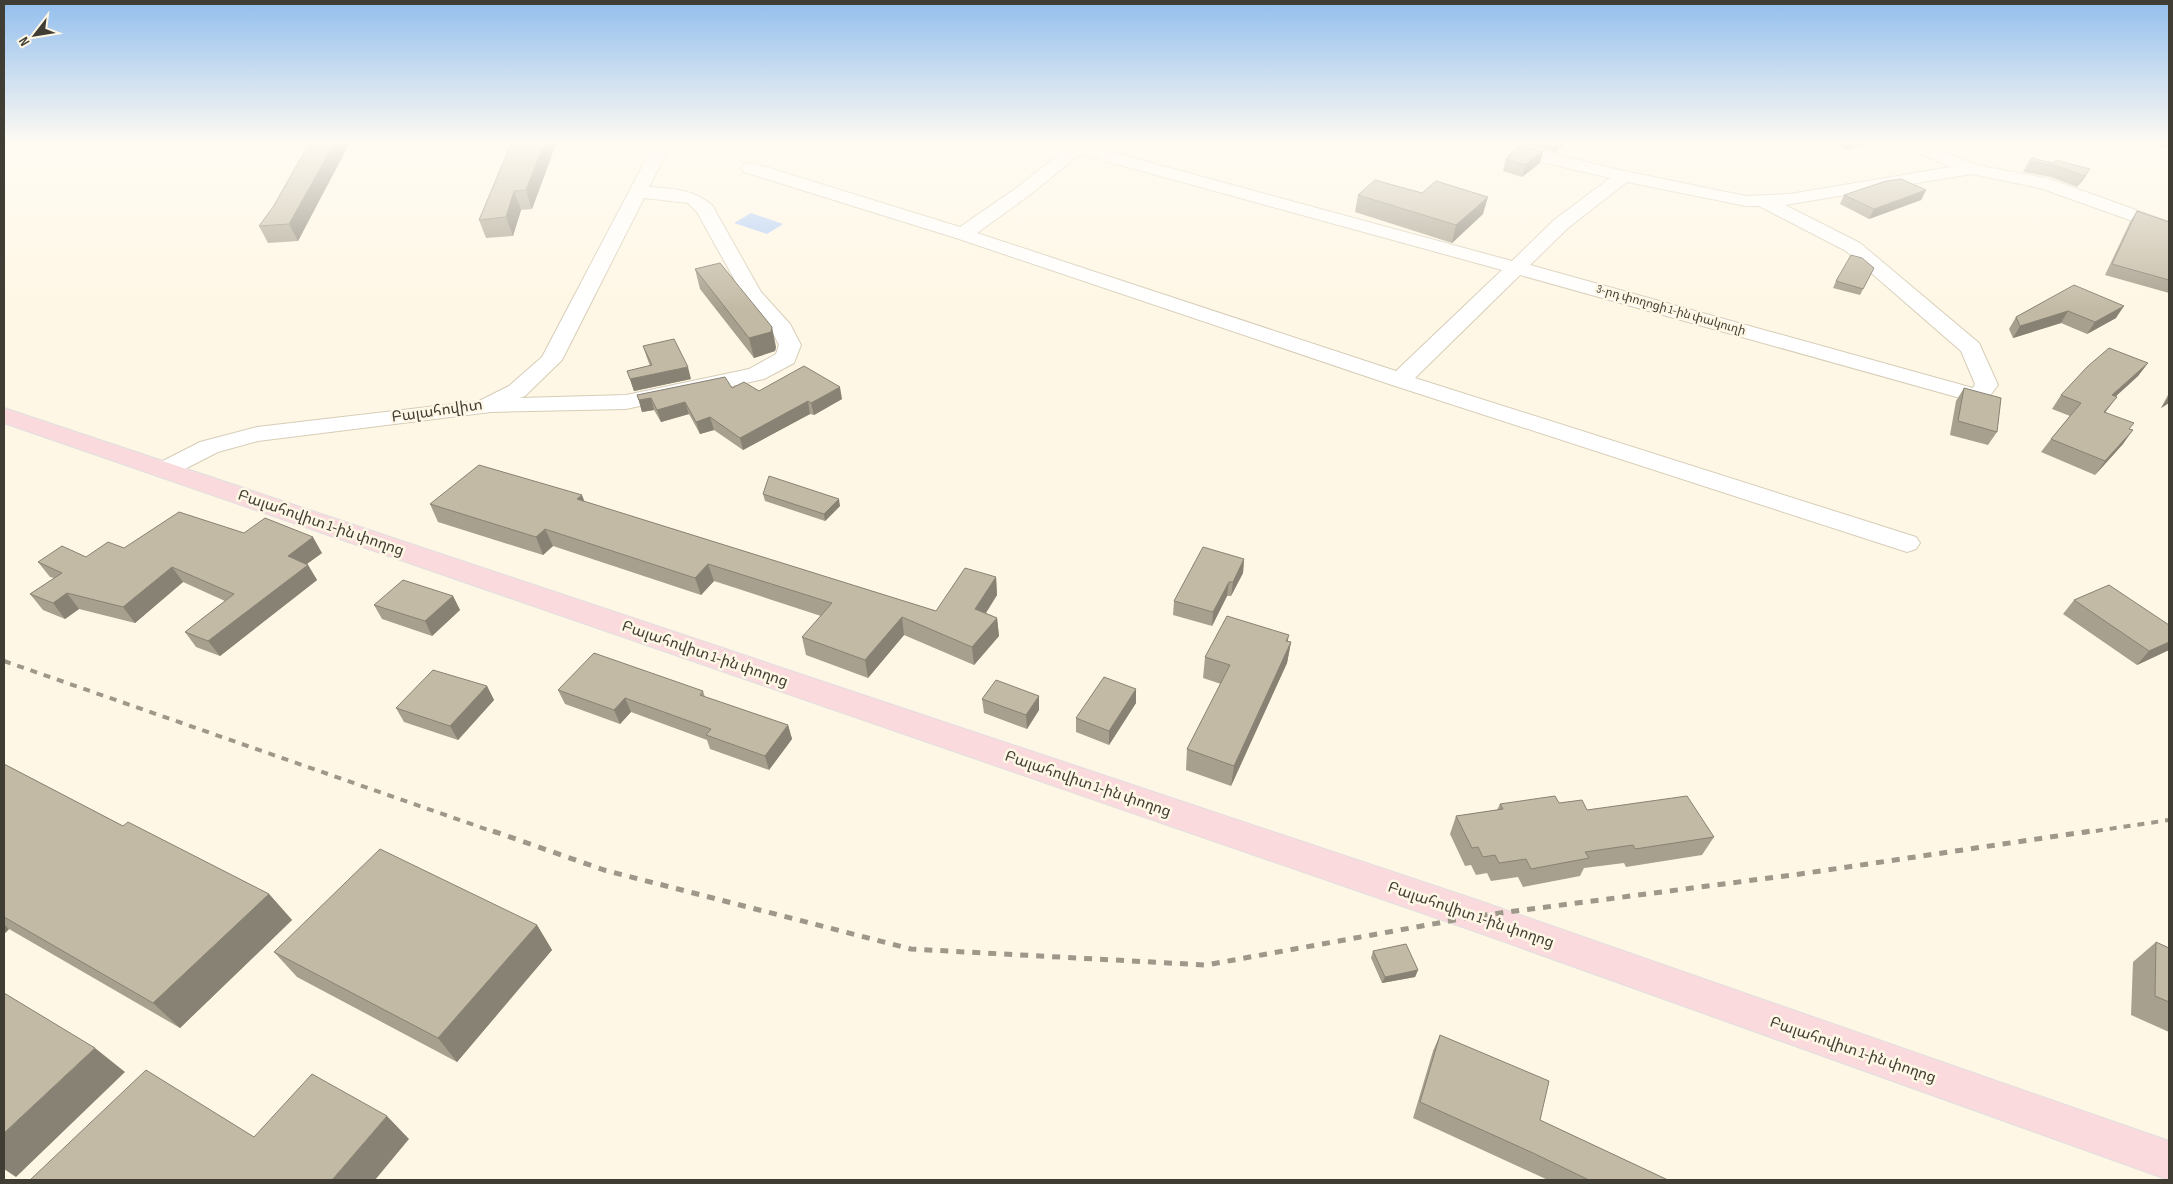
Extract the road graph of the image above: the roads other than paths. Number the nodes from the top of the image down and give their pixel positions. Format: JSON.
{"nodes":[{"id":1,"x":635,"y":199,"type":"edge"},
{"id":2,"x":694,"y":199,"type":"edge"},
{"id":3,"x":851,"y":199,"type":"edge"},
{"id":4,"x":1012,"y":199,"type":"edge"},
{"id":5,"x":1267,"y":199,"type":"edge"},
{"id":6,"x":1593,"y":199,"type":"edge"},
{"id":7,"x":1737,"y":199,"type":"edge"},
{"id":8,"x":1787,"y":199,"type":"edge"},
{"id":9,"x":2089,"y":199,"type":"edge"},
{"id":10,"x":1763,"y":201,"type":"junction"},
{"id":11,"x":2169,"y":228,"type":"edge"},
{"id":12,"x":963,"y":234,"type":"junction"},
{"id":13,"x":1517,"y":268,"type":"junction"},
{"id":14,"x":1400,"y":380,"type":"junction"},
{"id":15,"x":484,"y":407,"type":"junction"},
{"id":16,"x":4,"y":416,"type":"edge"},
{"id":17,"x":164,"y":470,"type":"junction"},
{"id":18,"x":1908,"y":543,"type":"dead end"},
{"id":19,"x":2169,"y":1161,"type":"edge"}],
"edges":[{"from":1,"to":15,"type":"street","name":"Բալահովիտ"},
{"from":2,"to":15,"type":"street"},
{"from":3,"to":12,"type":"street"},
{"from":4,"to":12,"type":"street"},
{"from":5,"to":13,"type":"street","name":"3-րդ փողոցի 1-ին փակուղի"},
{"from":6,"to":13,"type":"street"},
{"from":7,"to":10,"type":"street"},
{"from":8,"to":10,"type":"street"},
{"from":9,"to":11,"type":"street"},
{"from":10,"to":13,"type":"street","name":"3-րդ փողոցի 1-ին փակուղի"},
{"from":12,"to":14,"type":"street"},
{"from":13,"to":14,"type":"street"},
{"from":14,"to":18,"type":"street"},
{"from":15,"to":17,"type":"street","name":"Բալահովիտ"},
{"from":16,"to":17,"type":"main road","name":"Բալահովիտ 1-ին փողոց"},
{"from":17,"to":19,"type":"main road","name":"Բալահովիտ 1-ին փողոց"}]}
